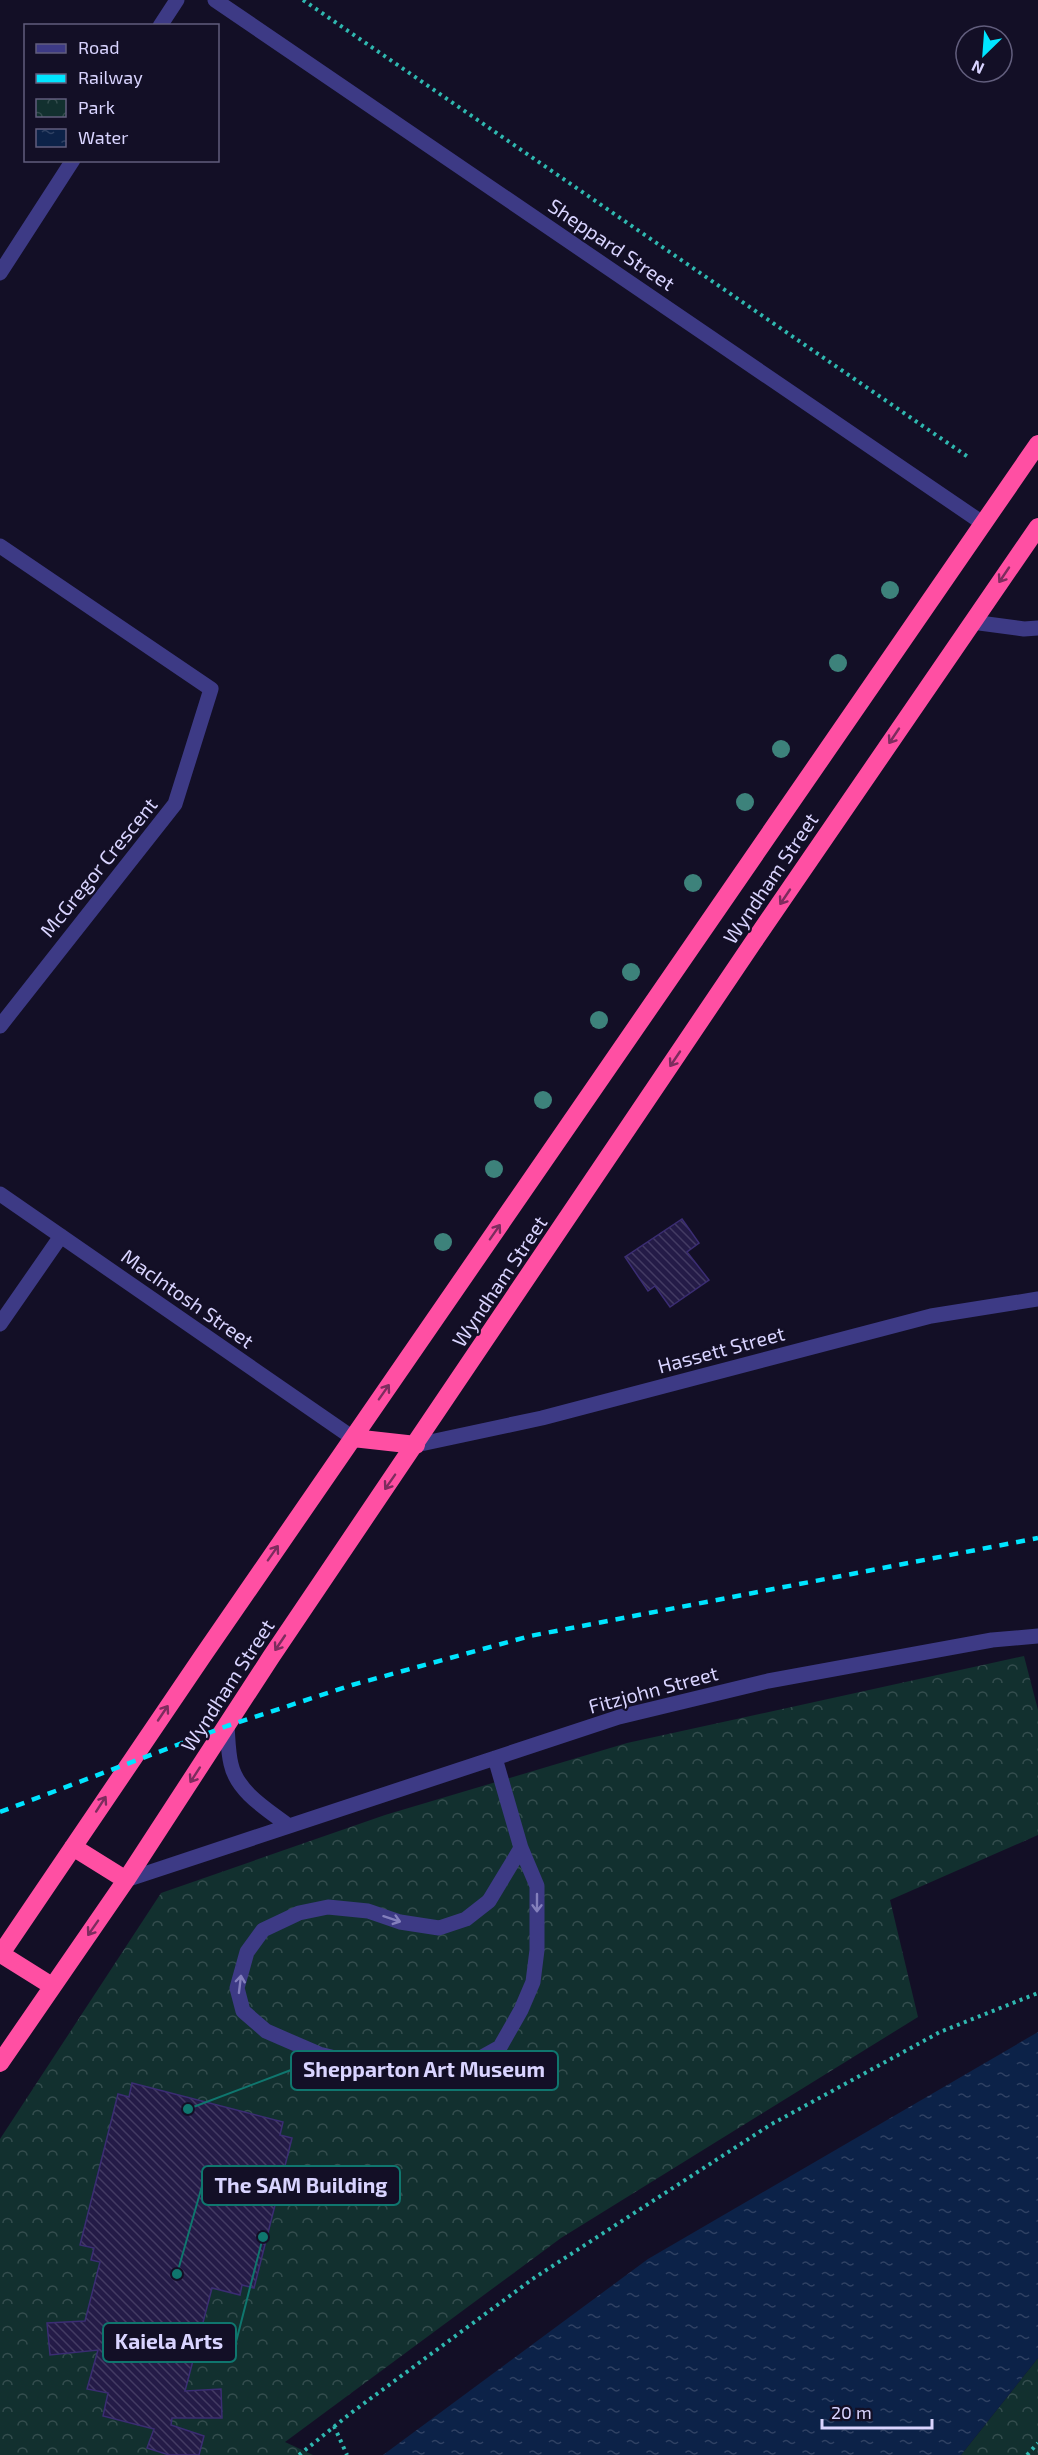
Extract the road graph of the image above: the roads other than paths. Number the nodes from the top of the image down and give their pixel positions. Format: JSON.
{"nodes":[{"id":1,"x":177,"y":0,"type":"edge"},
{"id":2,"x":215,"y":0,"type":"edge"},
{"id":3,"x":161,"y":24,"type":"edge"},
{"id":4,"x":72,"y":162,"type":"edge"},
{"id":5,"x":0,"y":273,"type":"edge"},
{"id":6,"x":1038,"y":444,"type":"edge"},
{"id":7,"x":984,"y":524,"type":"junction"},
{"id":8,"x":1038,"y":527,"type":"edge"},
{"id":9,"x":0,"y":546,"type":"edge"},
{"id":10,"x":972,"y":622,"type":"junction"},
{"id":11,"x":1038,"y":628,"type":"edge"},
{"id":12,"x":0,"y":1026,"type":"edge"},
{"id":13,"x":0,"y":1194,"type":"edge"},
{"id":14,"x":61,"y":1236,"type":"junction"},
{"id":15,"x":1038,"y":1299,"type":"edge"},
{"id":16,"x":0,"y":1324,"type":"edge"},
{"id":17,"x":352,"y":1438,"type":"junction"},
{"id":18,"x":416,"y":1445,"type":"junction"},
{"id":19,"x":1038,"y":1636,"type":"edge"},
{"id":20,"x":227,"y":1726,"type":"junction"},
{"id":21,"x":495,"y":1758,"type":"junction"},
{"id":22,"x":289,"y":1826,"type":"junction"},
{"id":23,"x":73,"y":1847,"type":"junction"},
{"id":24,"x":521,"y":1848,"type":"junction"},
{"id":25,"x":126,"y":1880,"type":"junction"},
{"id":26,"x":0,"y":1954,"type":"edge"},
{"id":27,"x":52,"y":1986,"type":"junction"},
{"id":28,"x":0,"y":2063,"type":"edge"}],
"edges":[{"from":1,"to":3,"type":"street"},
{"from":2,"to":7,"type":"street","name":"Sheppard Street"},
{"from":4,"to":5,"type":"street"},
{"from":6,"to":7,"type":"highway","name":"Wyndham Street"},
{"from":17,"to":7,"type":"highway","name":"Wyndham Street","one_way":true},
{"from":8,"to":10,"type":"highway","name":"Wyndham Street","one_way":true},
{"from":9,"to":12,"type":"street","name":"McGregor Crescent"},
{"from":10,"to":11,"type":"street"},
{"from":10,"to":18,"type":"highway","name":"Wyndham Street","one_way":true},
{"from":13,"to":14,"type":"street","name":"MacIntosh Street"},
{"from":14,"to":16,"type":"street"},
{"from":14,"to":17,"type":"street","name":"MacIntosh Street"},
{"from":15,"to":18,"type":"street","name":"Hassett Street"},
{"from":17,"to":18,"type":"highway"},
{"from":23,"to":17,"type":"highway","name":"Wyndham Street","one_way":true},
{"from":18,"to":20,"type":"highway","name":"Wyndham Street","one_way":true},
{"from":19,"to":21,"type":"street","name":"Fitzjohn Street"},
{"from":20,"to":22,"type":"street"},
{"from":20,"to":25,"type":"highway","name":"Wyndham Street","one_way":true},
{"from":21,"to":22,"type":"street","name":"Fitzjohn Street"},
{"from":21,"to":24,"type":"street"},
{"from":22,"to":25,"type":"street","name":"Fitzjohn Street"},
{"from":23,"to":25,"type":"highway"},
{"from":23,"to":26,"type":"highway","name":"Wyndham Street"},
{"from":24,"to":24,"type":"street","one_way":true},
{"from":25,"to":27,"type":"highway","name":"Wyndham Street","one_way":true},
{"from":26,"to":27,"type":"highway"},
{"from":27,"to":28,"type":"highway","name":"Wyndham Street"}]}
